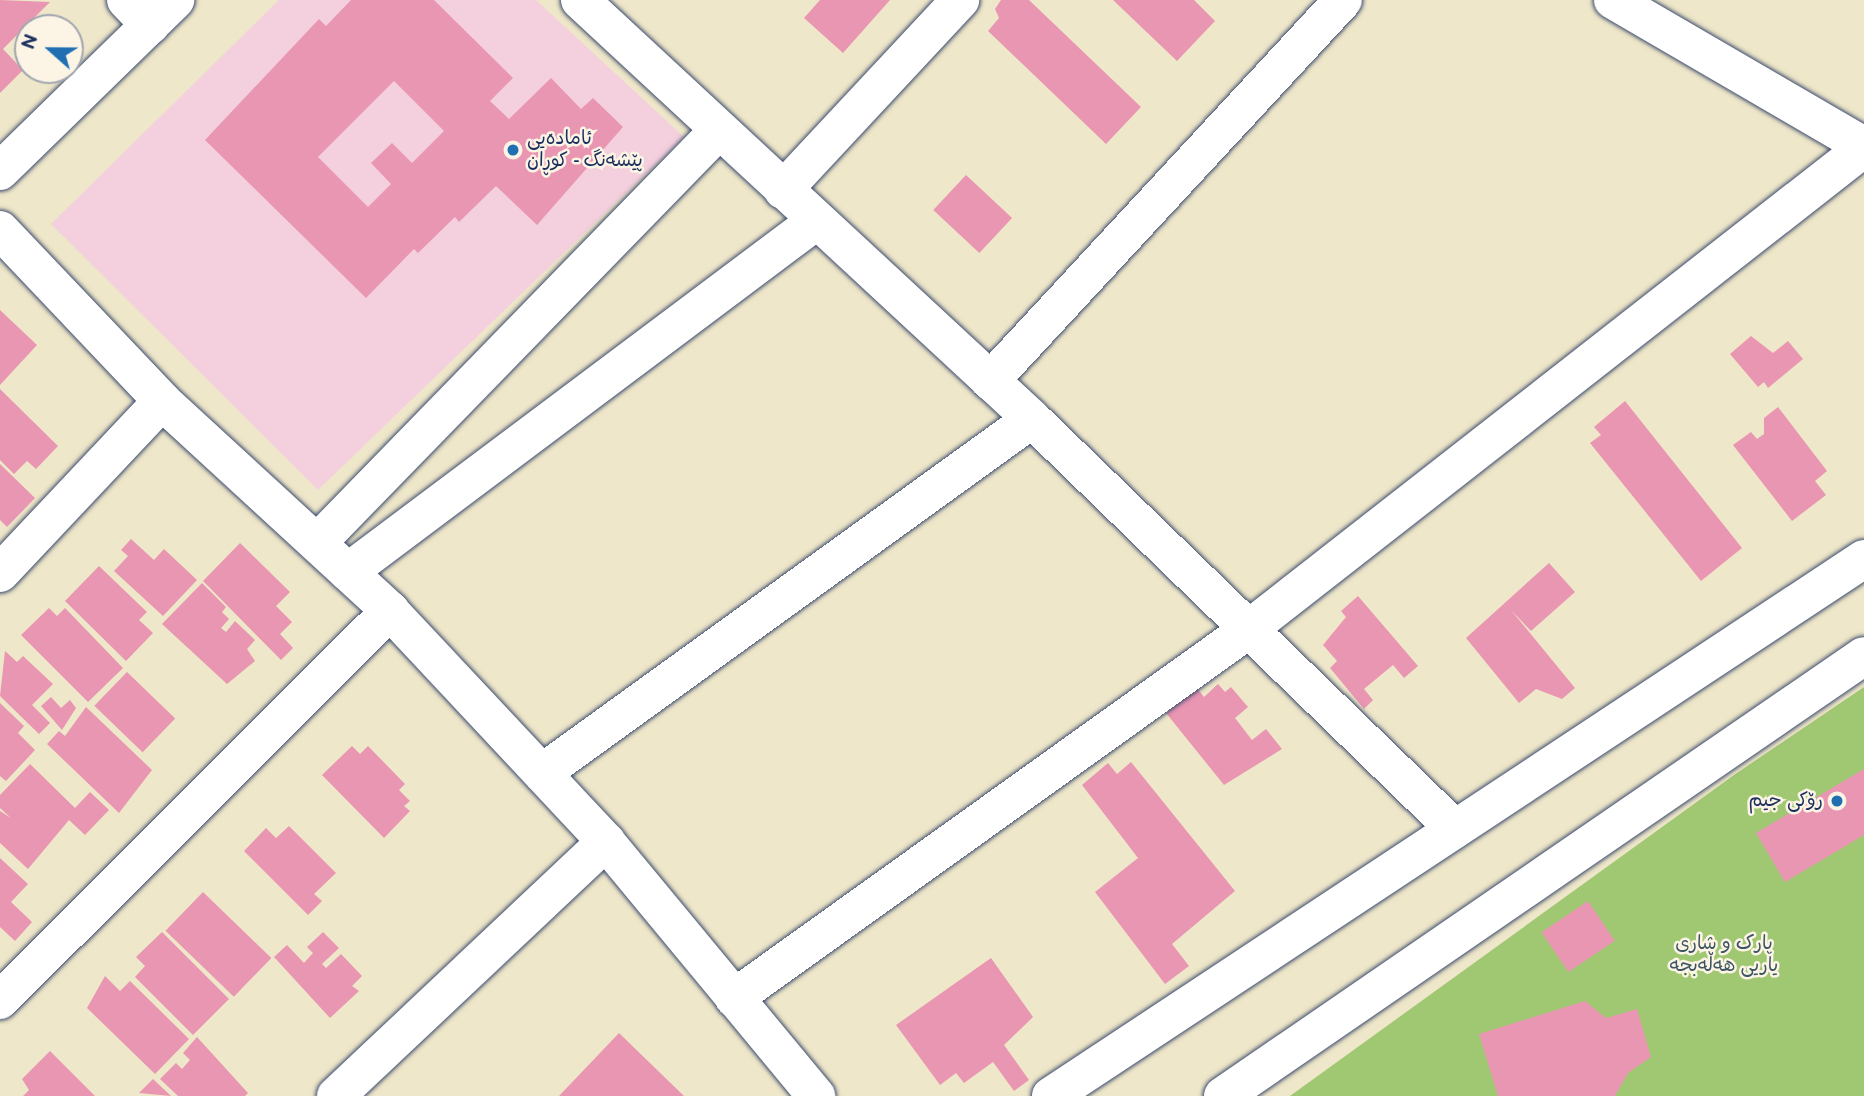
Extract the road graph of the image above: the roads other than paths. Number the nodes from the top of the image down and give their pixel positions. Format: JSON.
{"nodes":[{"id":1,"x":580,"y":0,"type":"edge"},
{"id":2,"x":960,"y":0,"type":"edge"},
{"id":3,"x":1343,"y":0,"type":"edge"},
{"id":4,"x":1613,"y":0,"type":"edge"},
{"id":5,"x":150,"y":8,"type":"edge"},
{"id":6,"x":719,"y":130,"type":"junction"},
{"id":7,"x":1864,"y":147,"type":"edge"},
{"id":8,"x":0,"y":171,"type":"edge"},
{"id":9,"x":783,"y":190,"type":"junction"},
{"id":10,"x":816,"y":221,"type":"junction"},
{"id":11,"x":0,"y":230,"type":"edge"},
{"id":12,"x":990,"y":381,"type":"junction"},
{"id":13,"x":162,"y":401,"type":"junction"},
{"id":14,"x":1032,"y":419,"type":"junction"},
{"id":15,"x":317,"y":543,"type":"junction"},
{"id":16,"x":1864,"y":559,"type":"edge"},
{"id":17,"x":348,"y":572,"type":"junction"},
{"id":18,"x":0,"y":573,"type":"edge"},
{"id":19,"x":390,"y":611,"type":"junction"},
{"id":20,"x":1245,"y":632,"type":"junction"},
{"id":21,"x":1864,"y":656,"type":"edge"},
{"id":22,"x":542,"y":773,"type":"junction"},
{"id":23,"x":1455,"y":829,"type":"junction"},
{"id":24,"x":606,"y":842,"type":"junction"},
{"id":25,"x":734,"y":998,"type":"junction"},
{"id":26,"x":0,"y":1000,"type":"edge"},
{"id":27,"x":336,"y":1096,"type":"edge"},
{"id":28,"x":816,"y":1096,"type":"edge"},
{"id":29,"x":1051,"y":1096,"type":"edge"},
{"id":30,"x":1223,"y":1096,"type":"edge"}],
"edges":[{"from":1,"to":6,"type":"street"},
{"from":2,"to":9,"type":"street"},
{"from":3,"to":12,"type":"street"},
{"from":4,"to":7,"type":"street"},
{"from":5,"to":8,"type":"street"},
{"from":6,"to":9,"type":"street"},
{"from":6,"to":15,"type":"street"},
{"from":7,"to":20,"type":"street"},
{"from":9,"to":10,"type":"street"},
{"from":10,"to":12,"type":"street"},
{"from":10,"to":17,"type":"street"},
{"from":11,"to":13,"type":"street"},
{"from":12,"to":14,"type":"street"},
{"from":13,"to":15,"type":"street"},
{"from":13,"to":18,"type":"street"},
{"from":14,"to":20,"type":"street"},
{"from":14,"to":22,"type":"street"},
{"from":15,"to":17,"type":"street"},
{"from":16,"to":23,"type":"street"},
{"from":17,"to":19,"type":"street"},
{"from":19,"to":22,"type":"street"},
{"from":19,"to":26,"type":"street"},
{"from":20,"to":23,"type":"street"},
{"from":20,"to":25,"type":"street"},
{"from":21,"to":30,"type":"street"},
{"from":22,"to":24,"type":"street"},
{"from":23,"to":29,"type":"street"},
{"from":24,"to":25,"type":"street"},
{"from":24,"to":27,"type":"street"},
{"from":25,"to":28,"type":"street"}]}
